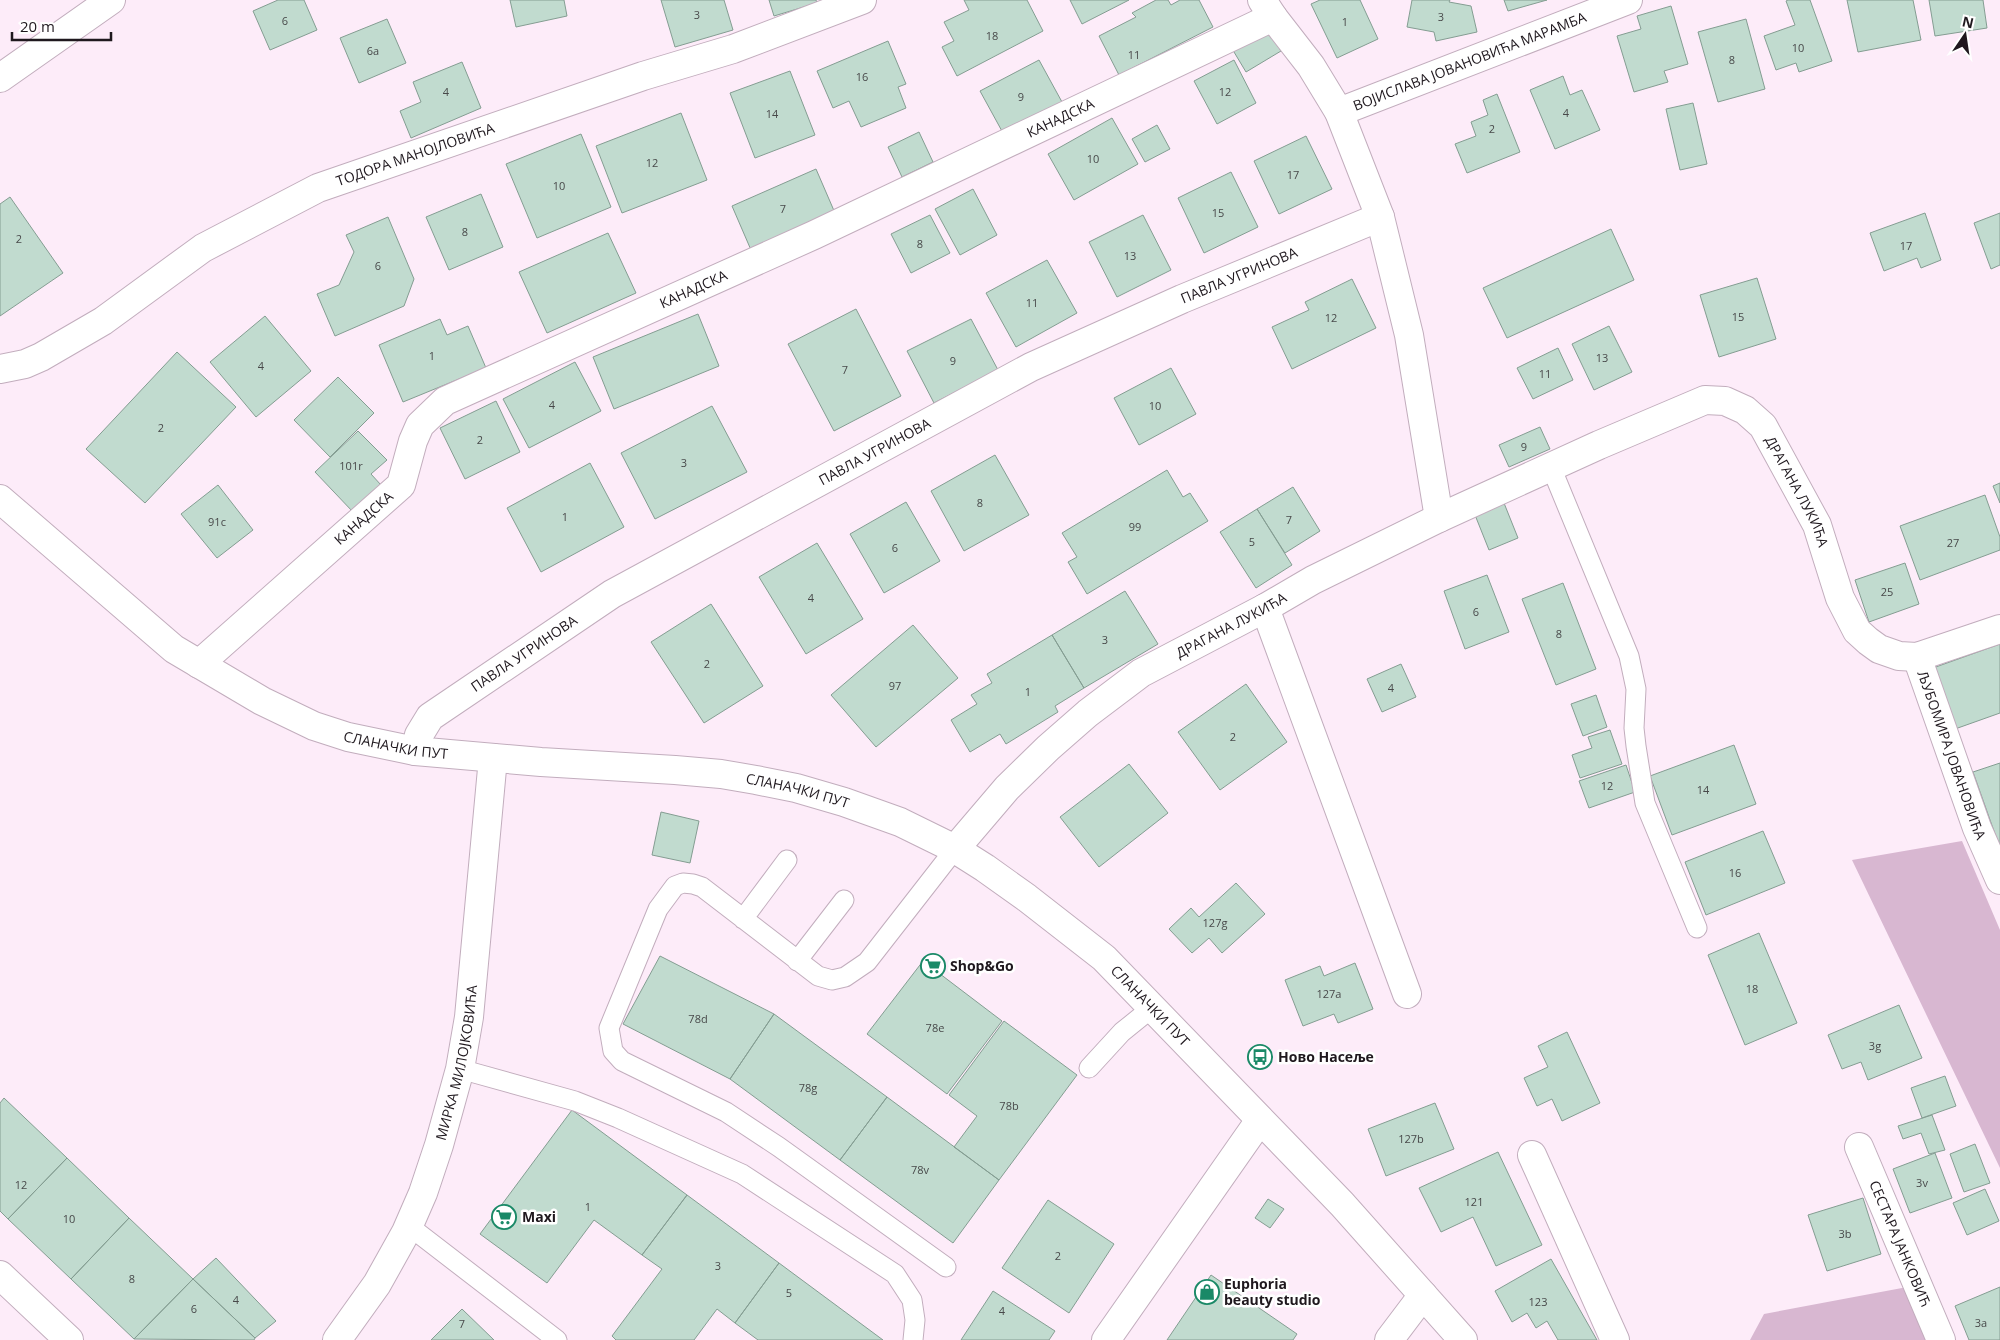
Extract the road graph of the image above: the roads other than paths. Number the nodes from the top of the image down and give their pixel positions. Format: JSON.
{"nodes":[{"id":1,"x":111,"y":0,"type":"edge"},
{"id":2,"x":862,"y":0,"type":"edge"},
{"id":3,"x":1628,"y":0,"type":"edge"},
{"id":4,"x":1268,"y":9,"type":"edge"},
{"id":5,"x":0,"y":78,"type":"edge"},
{"id":6,"x":1339,"y":112,"type":"junction"},
{"id":7,"x":1380,"y":217,"type":"junction"},
{"id":8,"x":0,"y":369,"type":"edge"},
{"id":9,"x":1551,"y":467,"type":"junction"},
{"id":10,"x":0,"y":499,"type":"edge"},
{"id":11,"x":1439,"y":518,"type":"junction"},
{"id":12,"x":1265,"y":608,"type":"junction"},
{"id":13,"x":2000,"y":629,"type":"edge"},
{"id":14,"x":1917,"y":658,"type":"junction"},
{"id":15,"x":199,"y":664,"type":"junction"},
{"id":16,"x":415,"y":751,"type":"junction"},
{"id":17,"x":493,"y":758,"type":"junction"},
{"id":18,"x":955,"y":849,"type":"junction"},
{"id":19,"x":786,"y":860,"type":"dead end"},
{"id":20,"x":2000,"y":880,"type":"edge"},
{"id":21,"x":844,"y":900,"type":"dead end"},
{"id":22,"x":742,"y":920,"type":"junction"},
{"id":23,"x":1697,"y":928,"type":"dead end"},
{"id":24,"x":797,"y":961,"type":"junction"},
{"id":25,"x":1407,"y":994,"type":"dead end"},
{"id":26,"x":1152,"y":1007,"type":"junction"},
{"id":27,"x":1089,"y":1068,"type":"dead end"},
{"id":28,"x":460,"y":1069,"type":"junction"},
{"id":29,"x":1260,"y":1120,"type":"junction"},
{"id":30,"x":1860,"y":1147,"type":"dead end"},
{"id":31,"x":1532,"y":1156,"type":"dead end"},
{"id":32,"x":409,"y":1226,"type":"junction"},
{"id":33,"x":946,"y":1267,"type":"dead end"},
{"id":34,"x":0,"y":1275,"type":"edge"},
{"id":35,"x":1423,"y":1295,"type":"junction"},
{"id":36,"x":69,"y":1340,"type":"edge"},
{"id":37,"x":337,"y":1340,"type":"edge"},
{"id":38,"x":557,"y":1340,"type":"edge"},
{"id":39,"x":914,"y":1340,"type":"edge"},
{"id":40,"x":1106,"y":1340,"type":"edge"},
{"id":41,"x":1389,"y":1340,"type":"edge"},
{"id":42,"x":1463,"y":1340,"type":"edge"},
{"id":43,"x":1615,"y":1340,"type":"edge"},
{"id":44,"x":1941,"y":1340,"type":"edge"}],
"edges":[{"from":1,"to":5,"type":"street"},
{"from":2,"to":8,"type":"street","name":"ТОДОРА МАНОЈЛОВИЋА"},
{"from":3,"to":6,"type":"street","name":"ВОЈИСЛАВА ЈОВАНОВИЋА МАРАМБА"},
{"from":4,"to":6,"type":"street"},
{"from":4,"to":15,"type":"street","name":"КАНАДСКА"},
{"from":6,"to":7,"type":"street"},
{"from":7,"to":11,"type":"street"},
{"from":7,"to":16,"type":"street","name":"ПАВЛА УГРИНОВА"},
{"from":9,"to":11,"type":"street","name":"ДРАГАНА ЛУКИЋА"},
{"from":9,"to":14,"type":"street","name":"ДРАГАНА ЛУКИЋА"},
{"from":9,"to":23,"type":"lane"},
{"from":10,"to":15,"type":"street","name":"СЛАНАЧКИ ПУТ"},
{"from":11,"to":12,"type":"street","name":"ДРАГАНА ЛУКИЋА"},
{"from":12,"to":18,"type":"street","name":"ДРАГАНА ЛУКИЋА"},
{"from":12,"to":25,"type":"street"},
{"from":13,"to":14,"type":"street","name":"ДРАГАНА ЛУКИЋА"},
{"from":14,"to":20,"type":"street","name":"ЉУБОМИРА ЈОВАНОВИЋА"},
{"from":15,"to":16,"type":"street","name":"СЛАНАЧКИ ПУТ"},
{"from":16,"to":17,"type":"street","name":"СЛАНАЧКИ ПУТ"},
{"from":17,"to":18,"type":"street","name":"СЛАНАЧКИ ПУТ"},
{"from":17,"to":28,"type":"street","name":"МИРКА МИЛОЈКОВИЋА"},
{"from":18,"to":24,"type":"lane"},
{"from":18,"to":26,"type":"street","name":"СЛАНАЧКИ ПУТ"},
{"from":19,"to":22,"type":"lane"},
{"from":21,"to":24,"type":"lane"},
{"from":22,"to":24,"type":"lane"},
{"from":22,"to":33,"type":"lane"},
{"from":26,"to":27,"type":"lane"},
{"from":26,"to":29,"type":"street","name":"СЛАНАЧКИ ПУТ"},
{"from":28,"to":32,"type":"street","name":"МИРКА МИЛОЈКОВИЋА"},
{"from":28,"to":39,"type":"lane"},
{"from":29,"to":35,"type":"street","name":"СЛАНАЧКИ ПУТ"},
{"from":29,"to":40,"type":"street"},
{"from":30,"to":44,"type":"street","name":"СЕСТАРА ЈАНКОВИЋ"},
{"from":31,"to":43,"type":"street"},
{"from":32,"to":37,"type":"street","name":"МИРКА МИЛОЈКОВИЋА"},
{"from":32,"to":38,"type":"lane"},
{"from":34,"to":36,"type":"street"},
{"from":35,"to":41,"type":"street"},
{"from":35,"to":42,"type":"street","name":"СЛАНАЧКИ ПУТ"}]}
